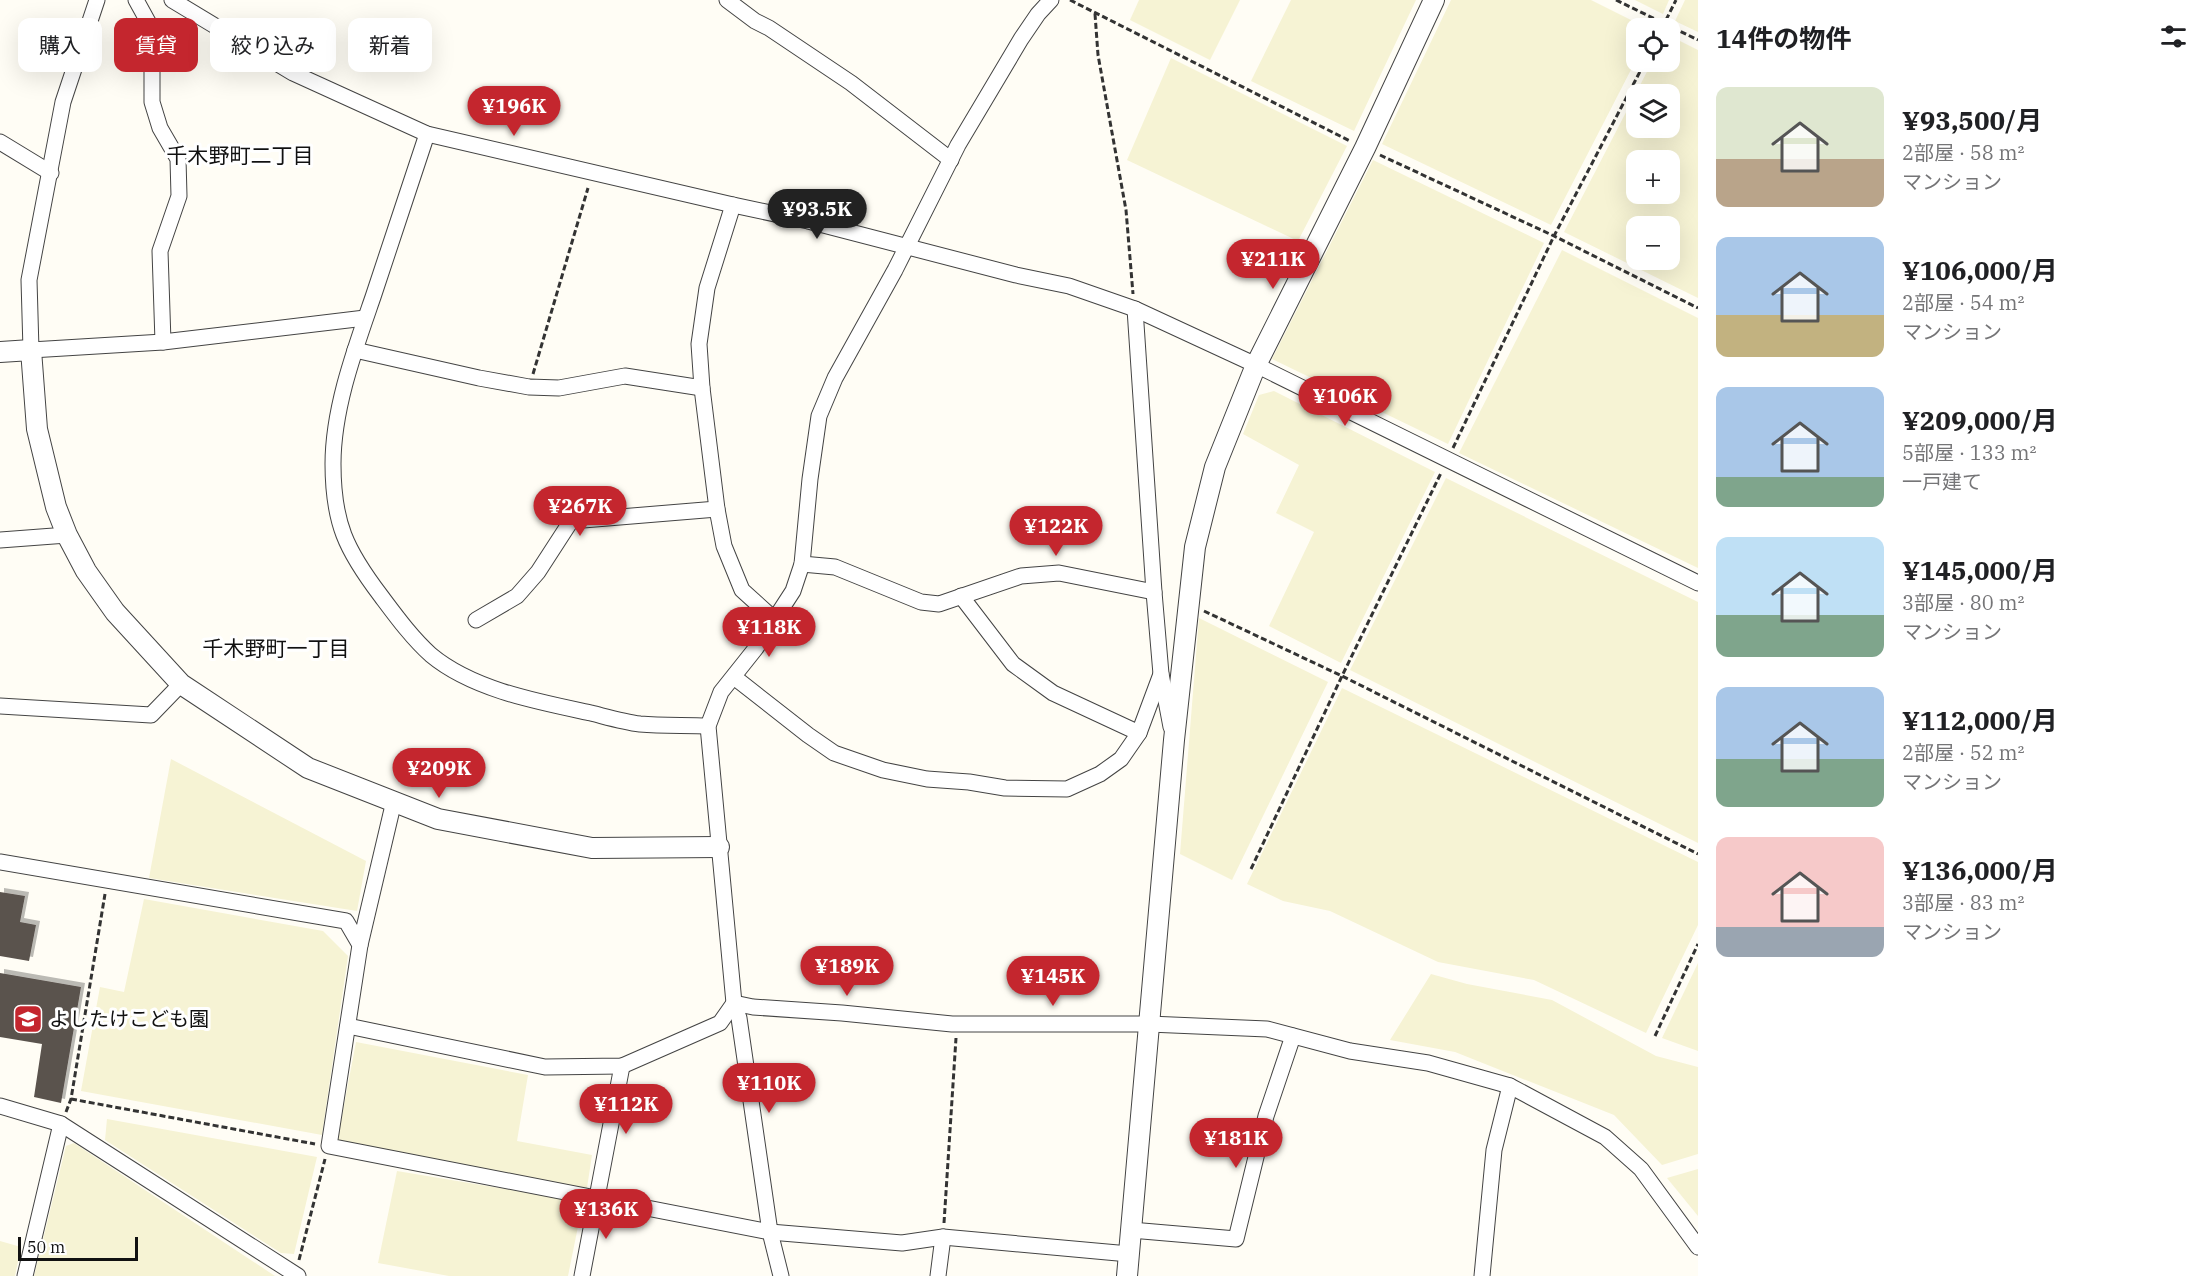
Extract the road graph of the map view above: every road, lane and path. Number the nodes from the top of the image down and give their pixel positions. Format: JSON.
{"nodes":[{"id":1,"x":97,"y":0,"type":"edge"},
{"id":2,"x":136,"y":0,"type":"edge"},
{"id":3,"x":172,"y":0,"type":"edge"},
{"id":4,"x":727,"y":0,"type":"edge"},
{"id":5,"x":1051,"y":0,"type":"edge"},
{"id":6,"x":1070,"y":0,"type":"edge"},
{"id":7,"x":1434,"y":0,"type":"edge"},
{"id":8,"x":1616,"y":0,"type":"edge"},
{"id":9,"x":1676,"y":0,"type":"edge"},
{"id":10,"x":1095,"y":14,"type":"junction"},
{"id":11,"x":1654,"y":18,"type":"edge"},
{"id":12,"x":1667,"y":18,"type":"edge"},
{"id":13,"x":1680,"y":30,"type":"edge"},
{"id":14,"x":1698,"y":39,"type":"edge"},
{"id":15,"x":1640,"y":72,"type":"edge"},
{"id":16,"x":427,"y":134,"type":"junction"},
{"id":17,"x":0,"y":142,"type":"edge"},
{"id":18,"x":1365,"y":148,"type":"junction"},
{"id":19,"x":951,"y":160,"type":"junction"},
{"id":20,"x":593,"y":171,"type":"junction"},
{"id":21,"x":51,"y":173,"type":"junction"},
{"id":22,"x":733,"y":205,"type":"junction"},
{"id":23,"x":1554,"y":236,"type":"junction"},
{"id":24,"x":907,"y":247,"type":"junction"},
{"id":25,"x":1698,"y":308,"type":"edge"},
{"id":26,"x":1135,"y":309,"type":"junction"},
{"id":27,"x":365,"y":318,"type":"junction"},
{"id":28,"x":163,"y":342,"type":"junction"},
{"id":29,"x":31,"y":350,"type":"junction"},
{"id":30,"x":355,"y":350,"type":"junction"},
{"id":31,"x":0,"y":352,"type":"edge"},
{"id":32,"x":1256,"y":365,"type":"junction"},
{"id":33,"x":529,"y":387,"type":"junction"},
{"id":34,"x":702,"y":388,"type":"junction"},
{"id":35,"x":1448,"y":459,"type":"junction"},
{"id":36,"x":717,"y":509,"type":"junction"},
{"id":37,"x":67,"y":534,"type":"junction"},
{"id":38,"x":0,"y":540,"type":"edge"},
{"id":39,"x":802,"y":564,"type":"junction"},
{"id":40,"x":1698,"y":583,"type":"edge"},
{"id":41,"x":1154,"y":592,"type":"junction"},
{"id":42,"x":961,"y":596,"type":"junction"},
{"id":43,"x":1188,"y":604,"type":"junction"},
{"id":44,"x":774,"y":619,"type":"junction"},
{"id":45,"x":476,"y":620,"type":"dead end"},
{"id":46,"x":1161,"y":674,"type":"junction"},
{"id":47,"x":1342,"y":676,"type":"junction"},
{"id":48,"x":734,"y":677,"type":"junction"},
{"id":49,"x":180,"y":684,"type":"junction"},
{"id":50,"x":0,"y":706,"type":"edge"},
{"id":51,"x":708,"y":726,"type":"junction"},
{"id":52,"x":1139,"y":733,"type":"junction"},
{"id":53,"x":1174,"y":740,"type":"junction"},
{"id":54,"x":394,"y":801,"type":"junction"},
{"id":55,"x":719,"y":847,"type":"junction"},
{"id":56,"x":1698,"y":854,"type":"edge"},
{"id":57,"x":0,"y":862,"type":"edge"},
{"id":58,"x":1251,"y":869,"type":"dead end"},
{"id":59,"x":108,"y":881,"type":"junction"},
{"id":60,"x":1698,"y":944,"type":"edge"},
{"id":61,"x":360,"y":945,"type":"junction"},
{"id":62,"x":734,"y":1004,"type":"junction"},
{"id":63,"x":957,"y":1024,"type":"junction"},
{"id":64,"x":1149,"y":1024,"type":"junction"},
{"id":65,"x":348,"y":1026,"type":"junction"},
{"id":66,"x":1293,"y":1036,"type":"junction"},
{"id":67,"x":1655,"y":1036,"type":"dead end"},
{"id":68,"x":622,"y":1066,"type":"junction"},
{"id":69,"x":1510,"y":1086,"type":"junction"},
{"id":70,"x":0,"y":1106,"type":"edge"},
{"id":71,"x":61,"y":1124,"type":"junction"},
{"id":72,"x":329,"y":1146,"type":"junction"},
{"id":73,"x":597,"y":1197,"type":"junction"},
{"id":74,"x":1131,"y":1230,"type":"junction"},
{"id":75,"x":770,"y":1232,"type":"junction"},
{"id":76,"x":943,"y":1237,"type":"junction"},
{"id":77,"x":1698,"y":1247,"type":"edge"},
{"id":78,"x":1129,"y":1254,"type":"junction"},
{"id":79,"x":296,"y":1275,"type":"edge"},
{"id":80,"x":25,"y":1276,"type":"edge"},
{"id":81,"x":582,"y":1276,"type":"edge"},
{"id":82,"x":781,"y":1276,"type":"edge"},
{"id":83,"x":938,"y":1276,"type":"edge"},
{"id":84,"x":1127,"y":1276,"type":"edge"},
{"id":85,"x":1482,"y":1276,"type":"edge"}],
"edges":[{"from":1,"to":21,"type":"street"},
{"from":2,"to":28,"type":"street"},
{"from":3,"to":16,"type":"street"},
{"from":4,"to":19,"type":"street"},
{"from":5,"to":19,"type":"street"},
{"from":6,"to":10,"type":"path"},
{"from":7,"to":18,"type":"street"},
{"from":8,"to":11,"type":"path"},
{"from":9,"to":12,"type":"path"},
{"from":10,"to":18,"type":"path"},
{"from":10,"to":26,"type":"path"},
{"from":13,"to":14,"type":"path"},
{"from":15,"to":23,"type":"path"},
{"from":16,"to":20,"type":"street"},
{"from":16,"to":27,"type":"street"},
{"from":17,"to":21,"type":"street"},
{"from":18,"to":23,"type":"path"},
{"from":18,"to":32,"type":"street"},
{"from":19,"to":24,"type":"street"},
{"from":20,"to":22,"type":"street"},
{"from":20,"to":33,"type":"path"},
{"from":21,"to":29,"type":"street"},
{"from":22,"to":24,"type":"street"},
{"from":22,"to":34,"type":"street"},
{"from":23,"to":25,"type":"path"},
{"from":23,"to":35,"type":"path"},
{"from":24,"to":26,"type":"street"},
{"from":24,"to":39,"type":"street"},
{"from":26,"to":32,"type":"street"},
{"from":26,"to":41,"type":"street"},
{"from":27,"to":28,"type":"street"},
{"from":27,"to":30,"type":"street"},
{"from":28,"to":29,"type":"street"},
{"from":29,"to":31,"type":"street"},
{"from":29,"to":37,"type":"street"},
{"from":30,"to":33,"type":"street"},
{"from":30,"to":51,"type":"street"},
{"from":32,"to":35,"type":"street"},
{"from":32,"to":43,"type":"street"},
{"from":33,"to":34,"type":"street"},
{"from":34,"to":36,"type":"street"},
{"from":35,"to":40,"type":"street"},
{"from":35,"to":47,"type":"path"},
{"from":36,"to":44,"type":"street"},
{"from":36,"to":45,"type":"street"},
{"from":37,"to":38,"type":"street"},
{"from":37,"to":49,"type":"street"},
{"from":39,"to":42,"type":"street"},
{"from":39,"to":44,"type":"street"},
{"from":41,"to":42,"type":"street"},
{"from":41,"to":46,"type":"street"},
{"from":42,"to":52,"type":"street"},
{"from":43,"to":47,"type":"path"},
{"from":43,"to":53,"type":"street"},
{"from":44,"to":48,"type":"street"},
{"from":46,"to":52,"type":"street"},
{"from":46,"to":53,"type":"street"},
{"from":47,"to":56,"type":"path"},
{"from":47,"to":58,"type":"path"},
{"from":48,"to":51,"type":"street"},
{"from":48,"to":52,"type":"street"},
{"from":49,"to":50,"type":"street"},
{"from":49,"to":54,"type":"street"},
{"from":51,"to":55,"type":"street"},
{"from":53,"to":64,"type":"street"},
{"from":54,"to":55,"type":"street"},
{"from":54,"to":61,"type":"street"},
{"from":55,"to":62,"type":"street"},
{"from":57,"to":59,"type":"street"},
{"from":59,"to":61,"type":"street"},
{"from":59,"to":72,"type":"path"},
{"from":60,"to":67,"type":"path"},
{"from":61,"to":65,"type":"street"},
{"from":62,"to":63,"type":"street"},
{"from":62,"to":68,"type":"street"},
{"from":62,"to":75,"type":"street"},
{"from":63,"to":64,"type":"street"},
{"from":63,"to":76,"type":"path"},
{"from":64,"to":66,"type":"street"},
{"from":64,"to":74,"type":"street"},
{"from":65,"to":68,"type":"street"},
{"from":65,"to":72,"type":"street"},
{"from":66,"to":69,"type":"street"},
{"from":66,"to":74,"type":"street"},
{"from":68,"to":73,"type":"street"},
{"from":69,"to":77,"type":"street"},
{"from":69,"to":85,"type":"street"},
{"from":70,"to":71,"type":"street"},
{"from":71,"to":79,"type":"street"},
{"from":71,"to":80,"type":"street"},
{"from":72,"to":73,"type":"street"},
{"from":72,"to":79,"type":"path"},
{"from":73,"to":75,"type":"street"},
{"from":73,"to":81,"type":"street"},
{"from":74,"to":78,"type":"street"},
{"from":75,"to":76,"type":"street"},
{"from":75,"to":82,"type":"street"},
{"from":76,"to":78,"type":"street"},
{"from":76,"to":83,"type":"street"},
{"from":78,"to":84,"type":"street"}]}
